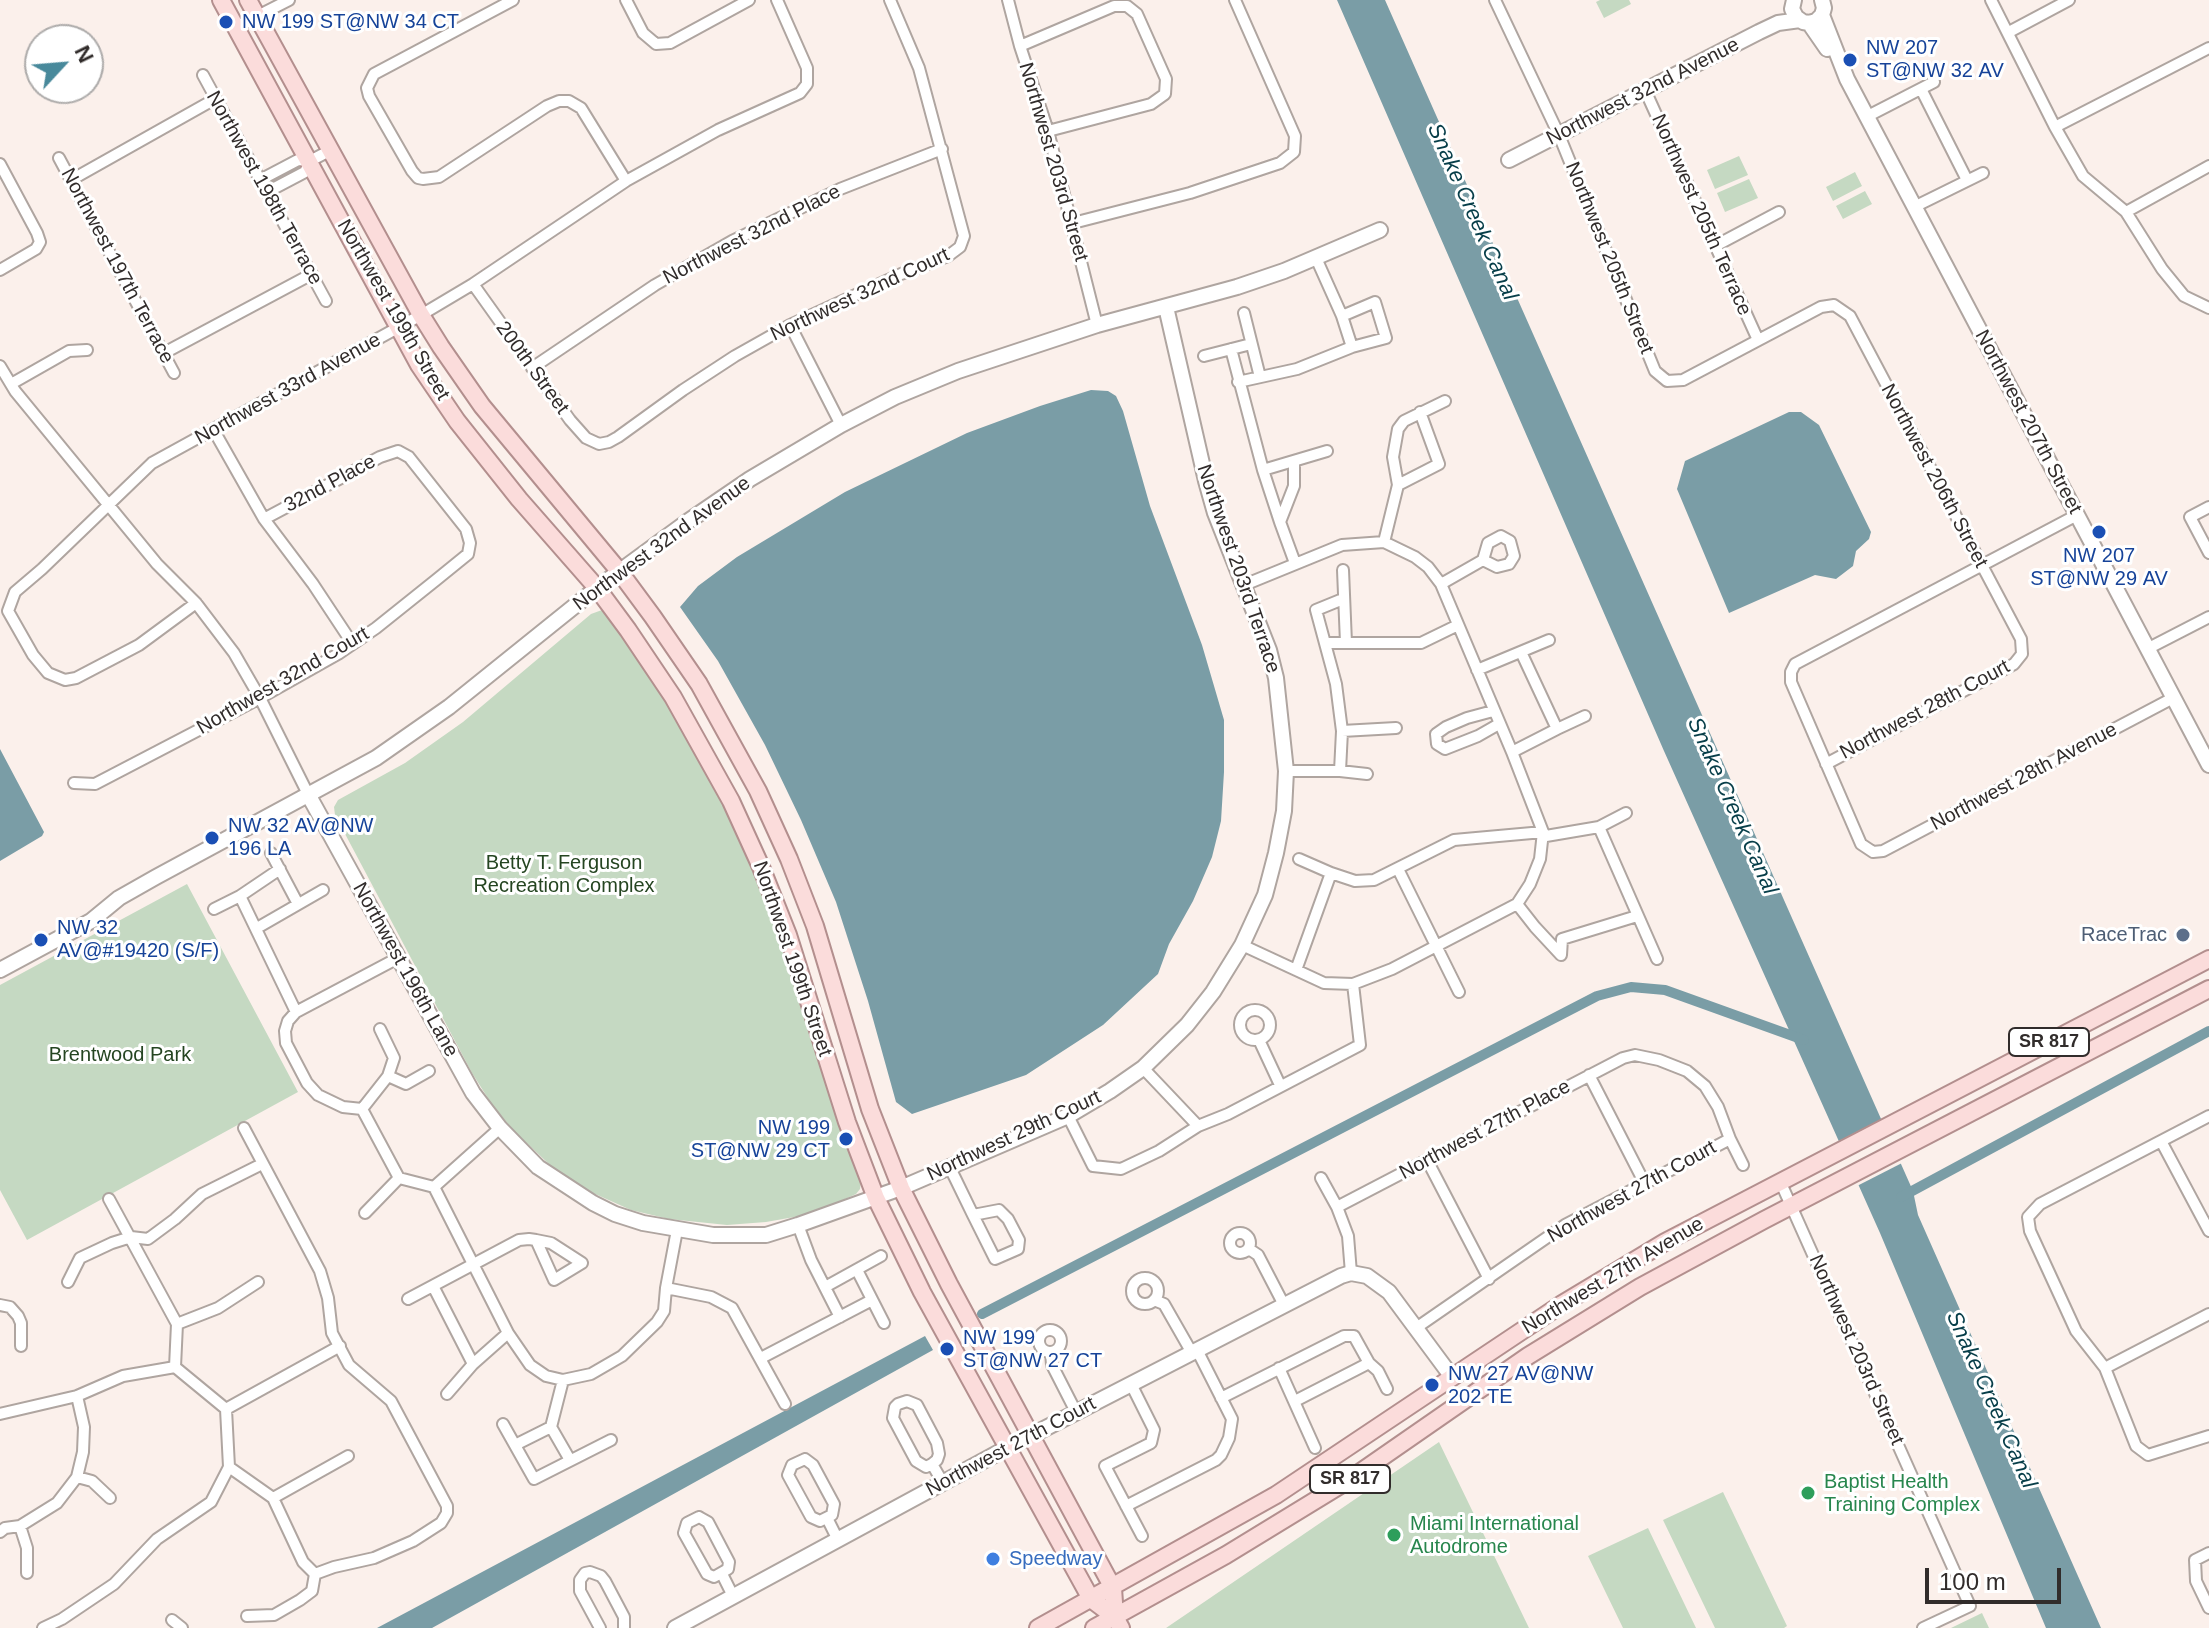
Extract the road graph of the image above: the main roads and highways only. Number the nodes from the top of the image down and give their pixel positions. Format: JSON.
{"nodes":[{"id":1,"x":221,"y":0,"type":"edge"},
{"id":2,"x":248,"y":0,"type":"edge"},
{"id":3,"x":2209,"y":959,"type":"edge"},
{"id":4,"x":2209,"y":989,"type":"edge"},
{"id":5,"x":1562,"y":1304,"type":"junction"},
{"id":6,"x":1575,"y":1327,"type":"junction"},
{"id":7,"x":1338,"y":1455,"type":"junction"},
{"id":8,"x":1352,"y":1478,"type":"junction"},
{"id":9,"x":1113,"y":1588,"type":"junction"},
{"id":10,"x":1091,"y":1599,"type":"junction"},
{"id":11,"x":1118,"y":1622,"type":"edge"},
{"id":12,"x":1038,"y":1628,"type":"edge"},
{"id":13,"x":1094,"y":1628,"type":"edge"}],
"edges":[{"from":1,"to":10,"type":"main road","name":"Northwest 199th Street"},
{"from":2,"to":9,"type":"main road","name":"Northwest 199th Street"},
{"from":3,"to":5,"type":"main road","name":"Northwest 27th Avenue","number":"SR 817"},
{"from":4,"to":6,"type":"main road","name":"Northwest 27th Avenue","number":"SR 817"},
{"from":5,"to":6,"type":"main road"},
{"from":5,"to":7,"type":"main road","name":"Northwest 27th Avenue","number":"SR 817"},
{"from":6,"to":8,"type":"main road","name":"Northwest 27th Avenue","number":"SR 817"},
{"from":7,"to":8,"type":"main road"},
{"from":7,"to":9,"type":"main road","name":"Northwest 27th Avenue","number":"SR 817"},
{"from":8,"to":11,"type":"main road","name":"Northwest 27th Avenue","number":"SR 817"},
{"from":9,"to":10,"type":"main road","name":"Northwest 27th Avenue","number":"SR 817"},
{"from":9,"to":11,"type":"main road","name":"Northwest 199th Street"},
{"from":10,"to":11,"type":"main road","name":"Northwest 199th Street"},
{"from":10,"to":12,"type":"main road","name":"Northwest 27th Avenue","number":"SR 817"},
{"from":11,"to":13,"type":"main road","name":"Northwest 27th Avenue","number":"SR 817"}]}
